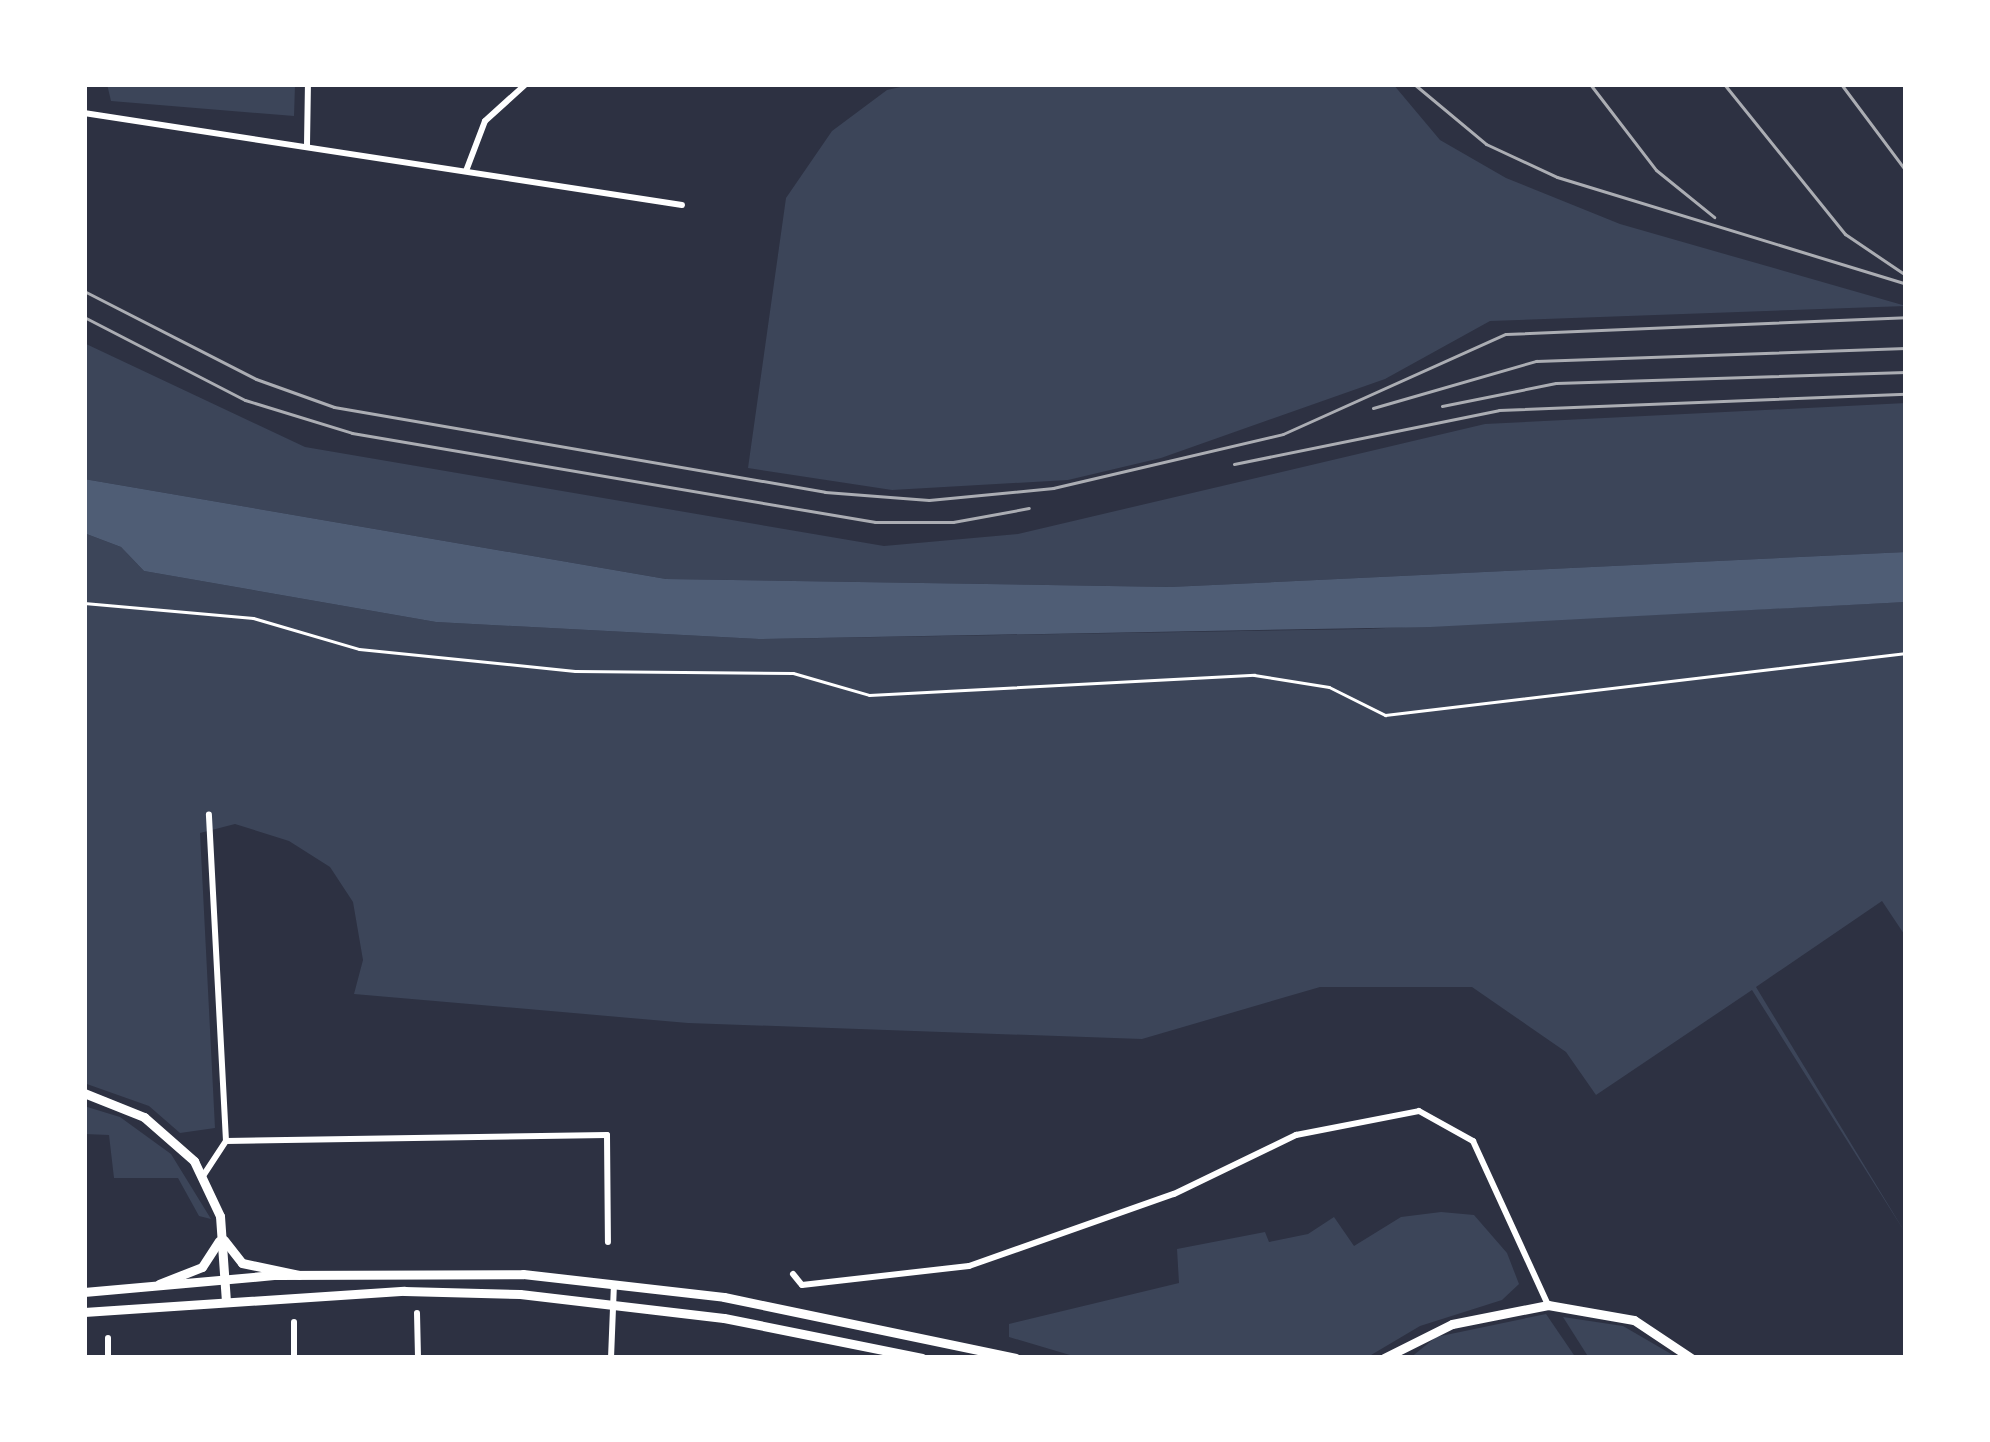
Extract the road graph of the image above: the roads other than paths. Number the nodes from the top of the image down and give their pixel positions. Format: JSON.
{"nodes":[{"id":1,"x":308,"y":84,"type":"edge"},
{"id":2,"x":526,"y":84,"type":"edge"},
{"id":3,"x":84,"y":113,"type":"edge"},
{"id":4,"x":308,"y":146,"type":"junction"},
{"id":5,"x":466,"y":171,"type":"junction"},
{"id":6,"x":682,"y":205,"type":"dead end"},
{"id":7,"x":209,"y":814,"type":"dead end"},
{"id":8,"x":84,"y":1094,"type":"edge"},
{"id":9,"x":226,"y":1141,"type":"junction"},
{"id":10,"x":203,"y":1176,"type":"junction"},
{"id":11,"x":221,"y":1236,"type":"junction"},
{"id":12,"x":608,"y":1242,"type":"dead end"},
{"id":13,"x":793,"y":1274,"type":"dead end"},
{"id":14,"x":299,"y":1275,"type":"junction"},
{"id":15,"x":225,"y":1278,"type":"junction"},
{"id":16,"x":615,"y":1282,"type":"junction"},
{"id":17,"x":158,"y":1283,"type":"junction"},
{"id":18,"x":84,"y":1292,"type":"edge"},
{"id":19,"x":613,"y":1302,"type":"junction"},
{"id":20,"x":226,"y":1303,"type":"junction"},
{"id":21,"x":1548,"y":1305,"type":"junction"},
{"id":22,"x":84,"y":1312,"type":"edge"},
{"id":23,"x":417,"y":1313,"type":"dead end"},
{"id":24,"x":294,"y":1322,"type":"dead end"},
{"id":25,"x":1424,"y":1334,"type":"junction"},
{"id":26,"x":108,"y":1338,"type":"dead end"},
{"id":27,"x":108,"y":1358,"type":"edge"},
{"id":28,"x":294,"y":1358,"type":"edge"},
{"id":29,"x":418,"y":1358,"type":"edge"},
{"id":30,"x":610,"y":1358,"type":"edge"},
{"id":31,"x":922,"y":1358,"type":"edge"},
{"id":32,"x":1016,"y":1358,"type":"edge"},
{"id":33,"x":1384,"y":1358,"type":"edge"},
{"id":34,"x":1403,"y":1358,"type":"edge"},
{"id":35,"x":1690,"y":1358,"type":"edge"}],
"edges":[{"from":1,"to":4,"type":"street"},
{"from":2,"to":5,"type":"street"},
{"from":3,"to":4,"type":"street"},
{"from":4,"to":5,"type":"street"},
{"from":5,"to":6,"type":"street"},
{"from":7,"to":9,"type":"street"},
{"from":8,"to":10,"type":"main road"},
{"from":9,"to":10,"type":"street"},
{"from":9,"to":12,"type":"street"},
{"from":10,"to":11,"type":"main road"},
{"from":11,"to":14,"type":"main road"},
{"from":11,"to":15,"type":"main road"},
{"from":11,"to":17,"type":"main road"},
{"from":13,"to":21,"type":"street"},
{"from":14,"to":15,"type":"main road"},
{"from":14,"to":16,"type":"main road"},
{"from":15,"to":17,"type":"main road"},
{"from":15,"to":20,"type":"main road"},
{"from":16,"to":19,"type":"street"},
{"from":16,"to":32,"type":"main road"},
{"from":17,"to":18,"type":"main road"},
{"from":19,"to":20,"type":"main road"},
{"from":19,"to":30,"type":"street"},
{"from":19,"to":31,"type":"main road"},
{"from":20,"to":22,"type":"main road"},
{"from":21,"to":25,"type":"main road"},
{"from":21,"to":35,"type":"main road"},
{"from":23,"to":29,"type":"street"},
{"from":24,"to":28,"type":"street"},
{"from":25,"to":33,"type":"main road"},
{"from":25,"to":34,"type":"main road"},
{"from":26,"to":27,"type":"street"}]}
